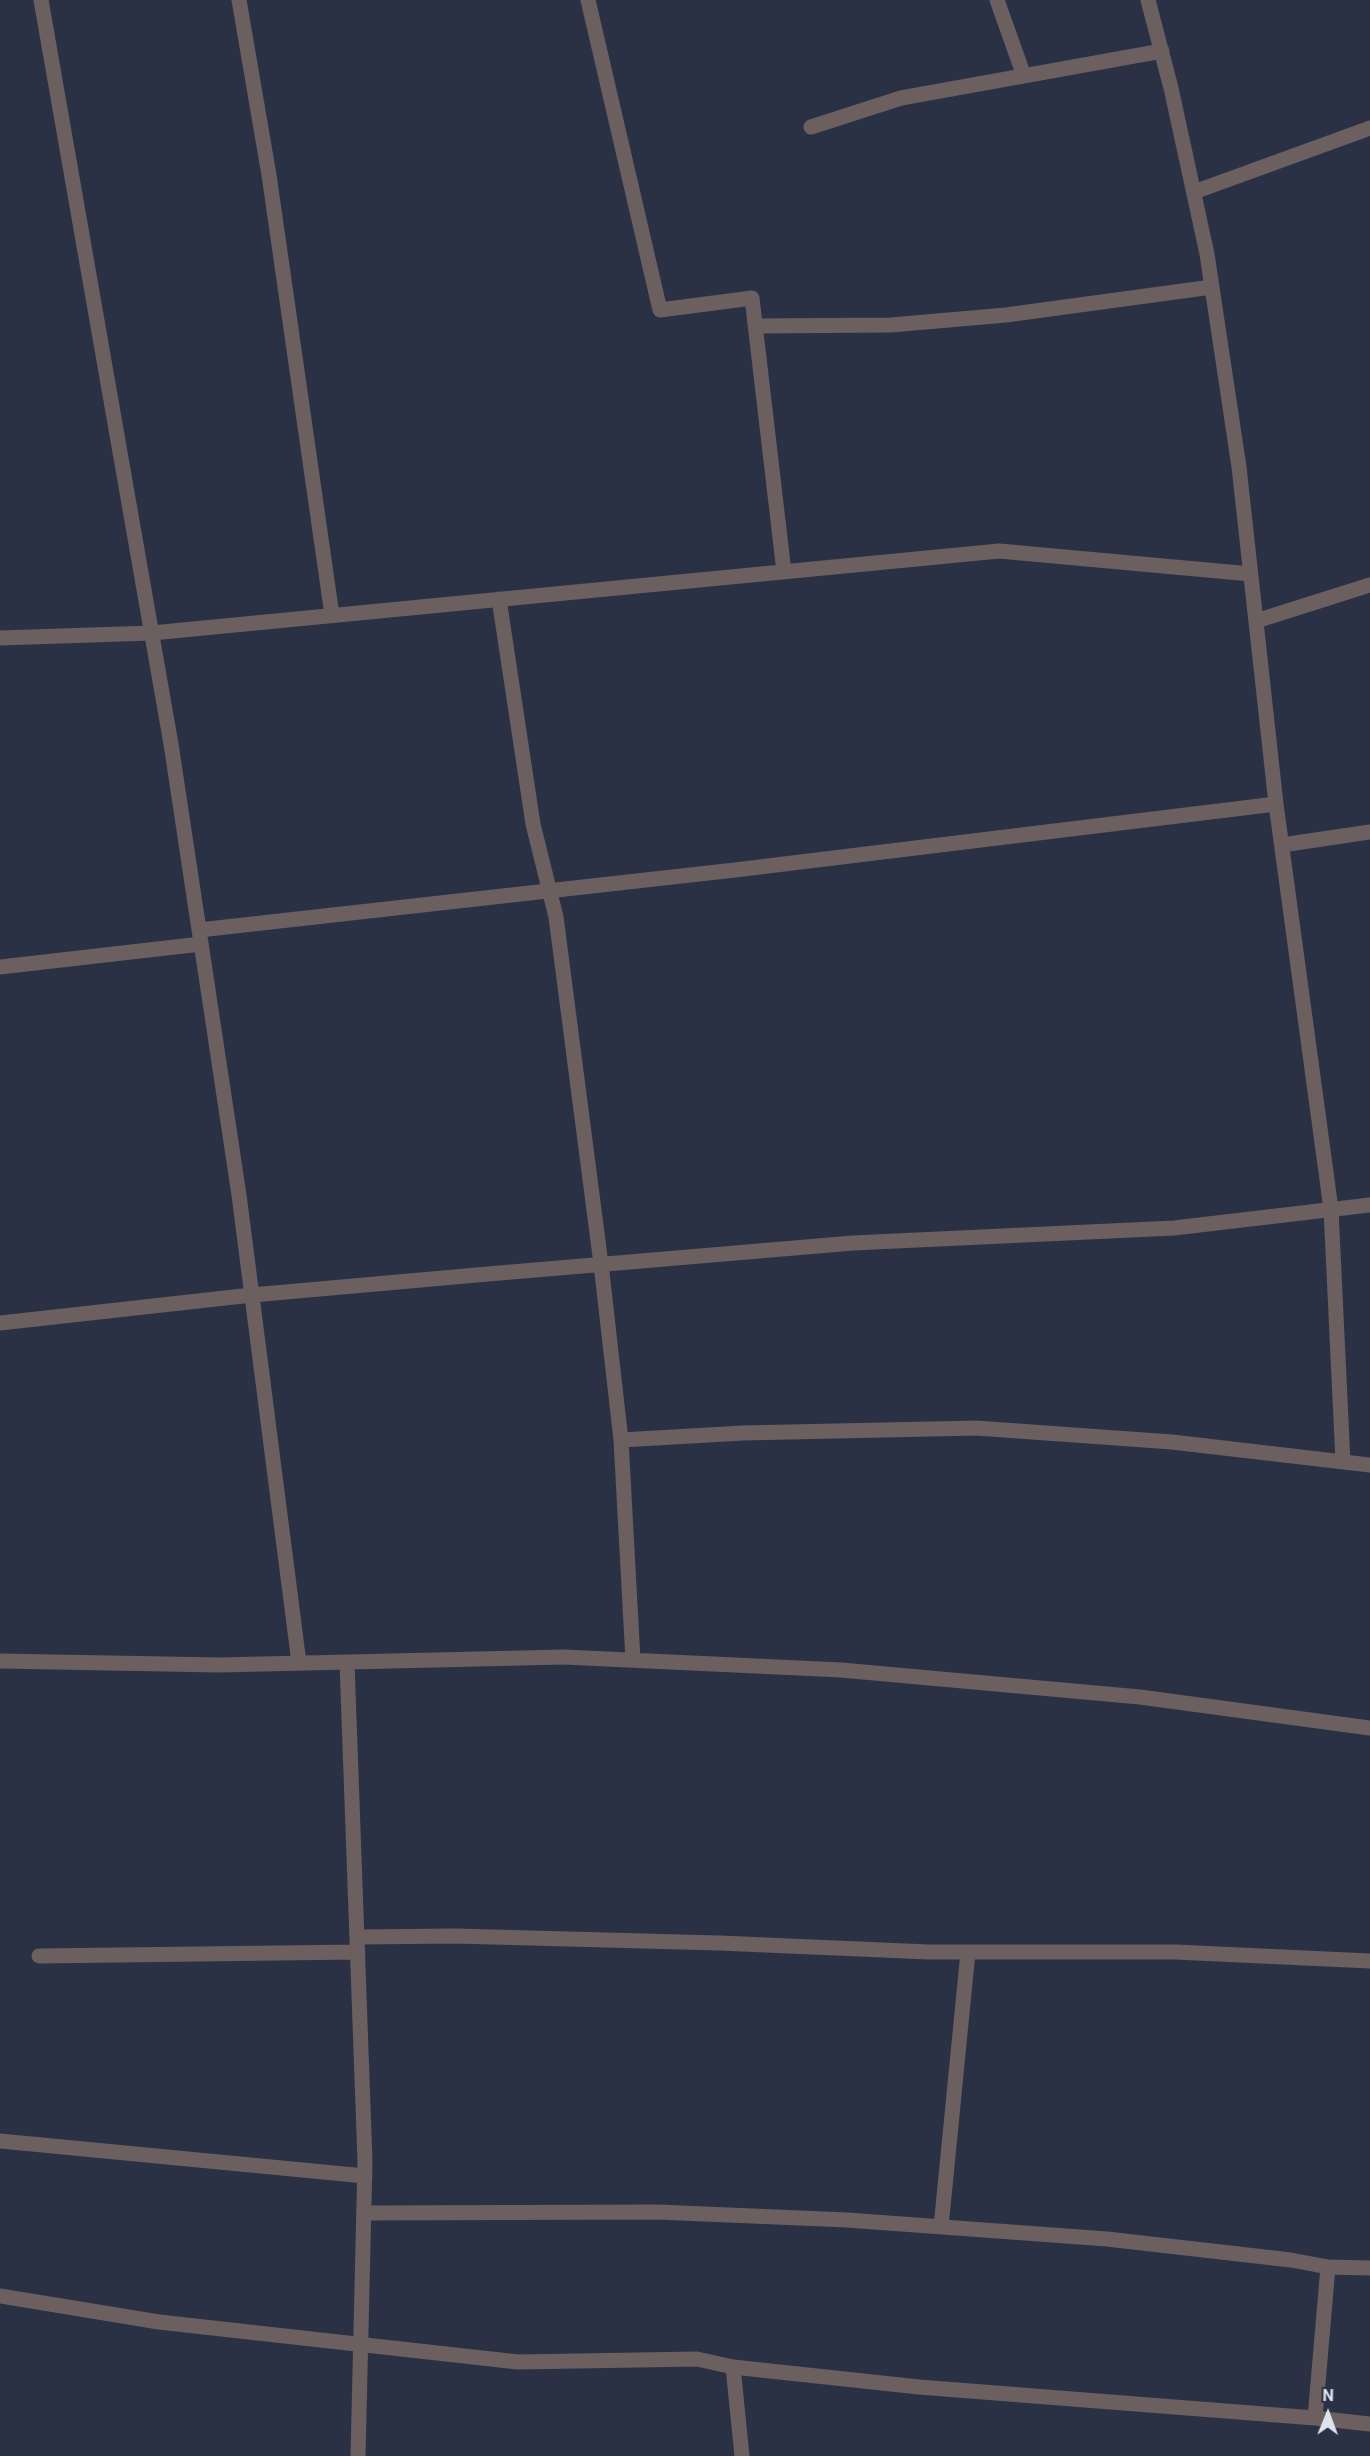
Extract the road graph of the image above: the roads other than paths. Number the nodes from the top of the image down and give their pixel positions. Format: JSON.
{"nodes":[{"id":1,"x":41,"y":0,"type":"edge"},
{"id":2,"x":239,"y":0,"type":"edge"},
{"id":3,"x":588,"y":0,"type":"edge"},
{"id":4,"x":997,"y":0,"type":"edge"},
{"id":5,"x":1148,"y":0,"type":"edge"},
{"id":6,"x":1162,"y":51,"type":"junction"},
{"id":7,"x":1024,"y":76,"type":"junction"},
{"id":8,"x":811,"y":127,"type":"dead end"},
{"id":9,"x":1370,"y":128,"type":"edge"},
{"id":10,"x":1194,"y":192,"type":"junction"},
{"id":11,"x":1212,"y":287,"type":"junction"},
{"id":12,"x":757,"y":326,"type":"junction"},
{"id":13,"x":784,"y":572,"type":"junction"},
{"id":14,"x":1251,"y":573,"type":"junction"},
{"id":15,"x":1370,"y":585,"type":"edge"},
{"id":16,"x":499,"y":599,"type":"junction"},
{"id":17,"x":332,"y":615,"type":"junction"},
{"id":18,"x":1256,"y":621,"type":"junction"},
{"id":19,"x":152,"y":633,"type":"junction"},
{"id":20,"x":0,"y":638,"type":"edge"},
{"id":21,"x":1276,"y":804,"type":"junction"},
{"id":22,"x":1370,"y":832,"type":"edge"},
{"id":23,"x":1282,"y":845,"type":"junction"},
{"id":24,"x":549,"y":891,"type":"junction"},
{"id":25,"x":200,"y":937,"type":"junction"},
{"id":26,"x":0,"y":967,"type":"edge"},
{"id":27,"x":1370,"y":1205,"type":"edge"},
{"id":28,"x":1331,"y":1209,"type":"junction"},
{"id":29,"x":601,"y":1264,"type":"junction"},
{"id":30,"x":252,"y":1295,"type":"junction"},
{"id":31,"x":0,"y":1323,"type":"edge"},
{"id":32,"x":621,"y":1440,"type":"junction"},
{"id":33,"x":1344,"y":1462,"type":"junction"},
{"id":34,"x":1370,"y":1465,"type":"edge"},
{"id":35,"x":633,"y":1660,"type":"junction"},
{"id":36,"x":0,"y":1661,"type":"edge"},
{"id":37,"x":346,"y":1662,"type":"junction"},
{"id":38,"x":299,"y":1663,"type":"junction"},
{"id":39,"x":1370,"y":1728,"type":"edge"},
{"id":40,"x":358,"y":1945,"type":"junction"},
{"id":41,"x":968,"y":1952,"type":"junction"},
{"id":42,"x":39,"y":1956,"type":"dead end"},
{"id":43,"x":1370,"y":1961,"type":"edge"},
{"id":44,"x":0,"y":2141,"type":"edge"},
{"id":45,"x":365,"y":2176,"type":"junction"},
{"id":46,"x":364,"y":2213,"type":"junction"},
{"id":47,"x":941,"y":2227,"type":"junction"},
{"id":48,"x":1328,"y":2267,"type":"junction"},
{"id":49,"x":1370,"y":2268,"type":"edge"},
{"id":50,"x":0,"y":2296,"type":"edge"},
{"id":51,"x":361,"y":2343,"type":"junction"},
{"id":52,"x":733,"y":2367,"type":"junction"},
{"id":53,"x":1315,"y":2418,"type":"junction"},
{"id":54,"x":1370,"y":2424,"type":"edge"},
{"id":55,"x":358,"y":2456,"type":"edge"},
{"id":56,"x":742,"y":2456,"type":"edge"}],
"edges":[{"from":1,"to":19,"type":"street"},
{"from":2,"to":17,"type":"street"},
{"from":3,"to":12,"type":"street"},
{"from":4,"to":7,"type":"street"},
{"from":5,"to":6,"type":"street"},
{"from":6,"to":7,"type":"street"},
{"from":6,"to":10,"type":"street"},
{"from":7,"to":8,"type":"street"},
{"from":9,"to":10,"type":"street"},
{"from":10,"to":11,"type":"street"},
{"from":11,"to":12,"type":"street"},
{"from":11,"to":14,"type":"street"},
{"from":12,"to":13,"type":"street"},
{"from":13,"to":14,"type":"street"},
{"from":13,"to":16,"type":"street"},
{"from":14,"to":18,"type":"street"},
{"from":15,"to":18,"type":"street"},
{"from":16,"to":17,"type":"street"},
{"from":16,"to":24,"type":"street"},
{"from":17,"to":19,"type":"street"},
{"from":18,"to":21,"type":"street"},
{"from":19,"to":20,"type":"street"},
{"from":19,"to":25,"type":"street"},
{"from":21,"to":23,"type":"street"},
{"from":21,"to":24,"type":"street"},
{"from":22,"to":23,"type":"street"},
{"from":23,"to":28,"type":"street"},
{"from":24,"to":25,"type":"street"},
{"from":24,"to":29,"type":"street"},
{"from":25,"to":26,"type":"street"},
{"from":25,"to":30,"type":"street"},
{"from":27,"to":28,"type":"street"},
{"from":28,"to":29,"type":"street"},
{"from":28,"to":33,"type":"street"},
{"from":29,"to":30,"type":"street"},
{"from":29,"to":32,"type":"street"},
{"from":30,"to":31,"type":"street"},
{"from":30,"to":38,"type":"street"},
{"from":32,"to":33,"type":"street"},
{"from":32,"to":35,"type":"street"},
{"from":33,"to":34,"type":"street"},
{"from":35,"to":37,"type":"street"},
{"from":35,"to":39,"type":"street"},
{"from":36,"to":38,"type":"street"},
{"from":37,"to":38,"type":"street"},
{"from":37,"to":40,"type":"street"},
{"from":40,"to":41,"type":"street"},
{"from":40,"to":42,"type":"street"},
{"from":40,"to":45,"type":"street"},
{"from":41,"to":43,"type":"street"},
{"from":41,"to":47,"type":"street"},
{"from":44,"to":45,"type":"street"},
{"from":45,"to":46,"type":"street"},
{"from":46,"to":47,"type":"street"},
{"from":46,"to":51,"type":"street"},
{"from":47,"to":48,"type":"street"},
{"from":48,"to":49,"type":"street"},
{"from":48,"to":53,"type":"street"},
{"from":50,"to":51,"type":"street"},
{"from":51,"to":52,"type":"street"},
{"from":51,"to":55,"type":"street"},
{"from":52,"to":53,"type":"street"},
{"from":52,"to":56,"type":"street"},
{"from":53,"to":54,"type":"street"}]}
